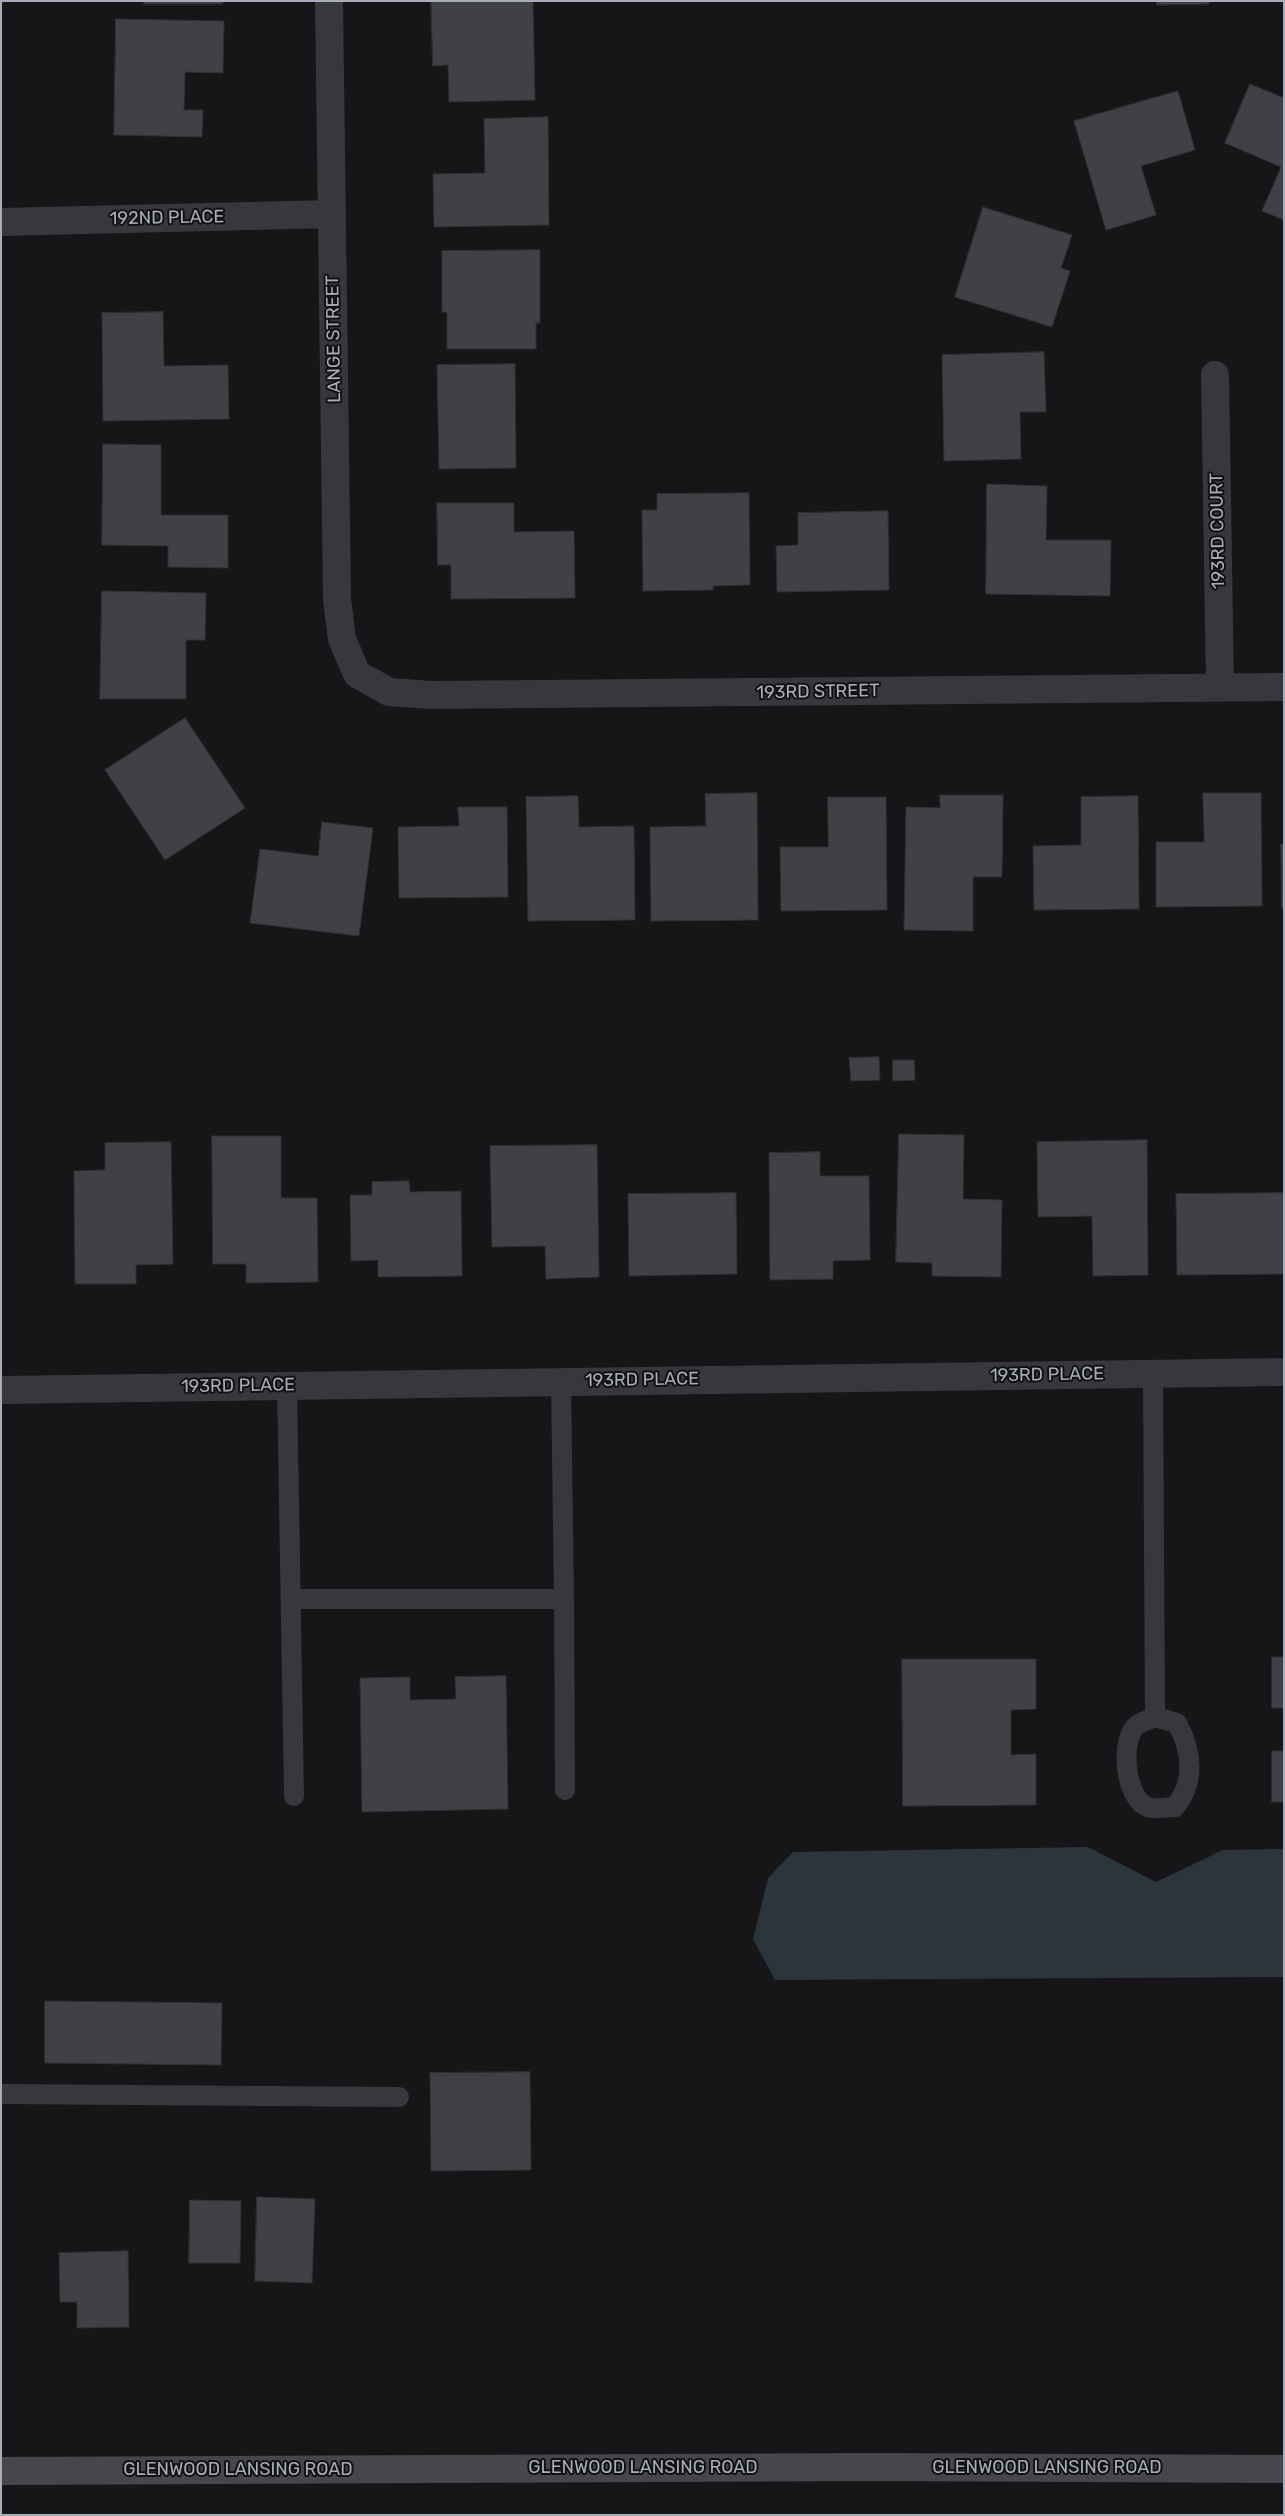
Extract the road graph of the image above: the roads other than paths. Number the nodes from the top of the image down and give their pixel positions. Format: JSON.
{"nodes":[{"id":1,"x":329,"y":1,"type":"edge"},
{"id":2,"x":332,"y":214,"type":"junction"},
{"id":3,"x":1,"y":222,"type":"edge"},
{"id":4,"x":1215,"y":375,"type":"dead end"},
{"id":5,"x":357,"y":674,"type":"joint"},
{"id":6,"x":1284,"y":687,"type":"edge"},
{"id":7,"x":1220,"y":688,"type":"junction"},
{"id":8,"x":1284,"y":1372,"type":"edge"},
{"id":9,"x":1153,"y":1373,"type":"junction"},
{"id":10,"x":561,"y":1382,"type":"junction"},
{"id":11,"x":287,"y":1385,"type":"junction"},
{"id":12,"x":1,"y":1390,"type":"edge"},
{"id":13,"x":290,"y":1599,"type":"junction"},
{"id":14,"x":564,"y":1599,"type":"junction"},
{"id":15,"x":1155,"y":1717,"type":"junction"},
{"id":16,"x":566,"y":1790,"type":"dead end"},
{"id":17,"x":294,"y":1796,"type":"dead end"},
{"id":18,"x":1,"y":2094,"type":"edge"},
{"id":19,"x":399,"y":2097,"type":"dead end"},
{"id":20,"x":1284,"y":2469,"type":"edge"},
{"id":21,"x":1,"y":2471,"type":"edge"}],
"edges":[{"from":1,"to":2,"type":"street","name":"LANGE STREET"},
{"from":2,"to":3,"type":"street","name":"192ND PLACE"},
{"from":2,"to":5,"type":"street","name":"LANGE STREET"},
{"from":4,"to":7,"type":"street","name":"193RD COURT"},
{"from":5,"to":7,"type":"street","name":"193RD STREET"},
{"from":6,"to":7,"type":"street","name":"193RD STREET"},
{"from":8,"to":9,"type":"street","name":"193RD PLACE"},
{"from":9,"to":10,"type":"street","name":"193RD PLACE"},
{"from":9,"to":15,"type":"lane"},
{"from":10,"to":11,"type":"street","name":"193RD PLACE"},
{"from":10,"to":14,"type":"lane"},
{"from":11,"to":12,"type":"street","name":"193RD PLACE"},
{"from":11,"to":13,"type":"lane"},
{"from":13,"to":14,"type":"lane"},
{"from":13,"to":17,"type":"lane"},
{"from":14,"to":16,"type":"lane"},
{"from":15,"to":15,"type":"lane"},
{"from":18,"to":19,"type":"lane"},
{"from":20,"to":21,"type":"main road","name":"GLENWOOD LANSING ROAD"}]}
